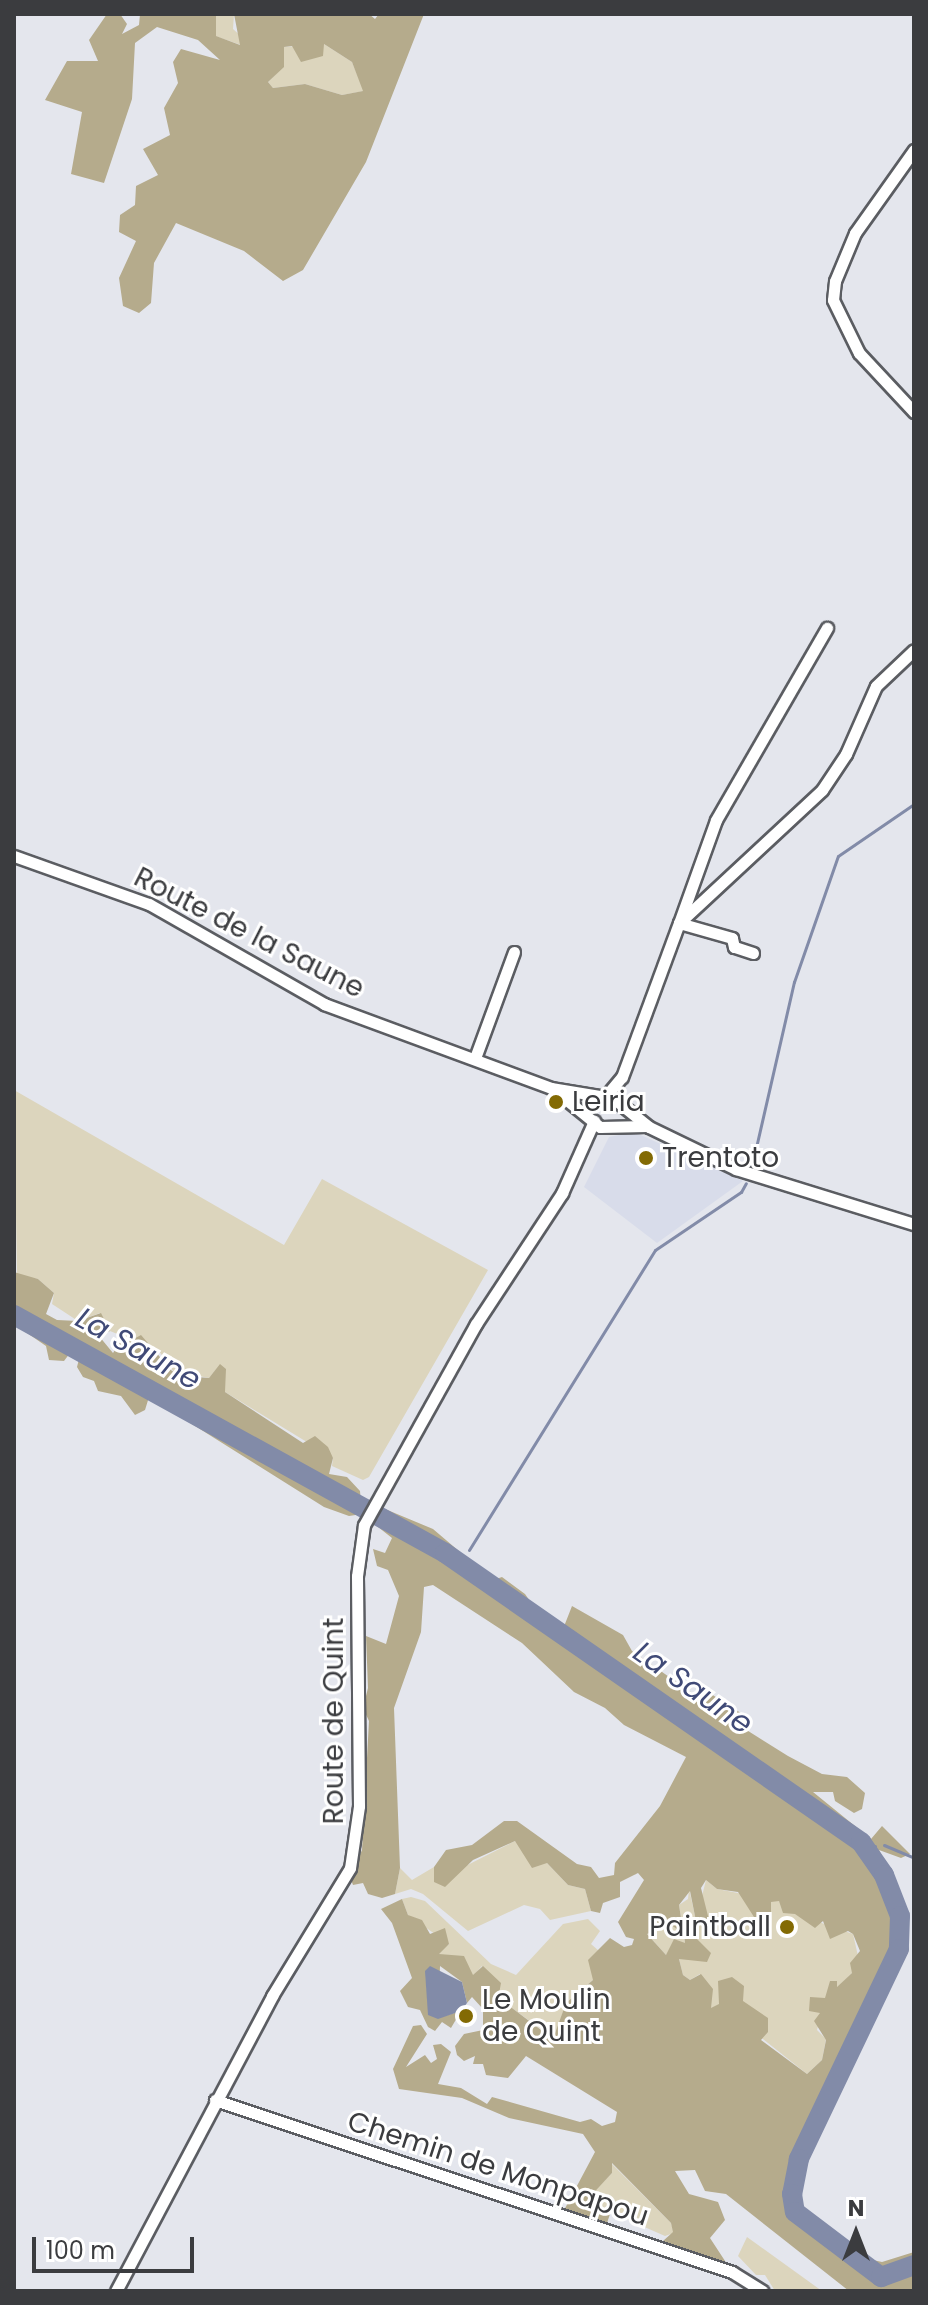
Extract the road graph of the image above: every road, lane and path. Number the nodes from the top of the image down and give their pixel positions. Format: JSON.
{"nodes":[{"id":1,"x":914,"y":150,"type":"edge"},
{"id":2,"x":914,"y":412,"type":"edge"},
{"id":3,"x":827,"y":628,"type":"dead end"},
{"id":4,"x":914,"y":650,"type":"edge"},
{"id":5,"x":14,"y":856,"type":"edge"},
{"id":6,"x":679,"y":923,"type":"junction"},
{"id":7,"x":514,"y":952,"type":"dead end"},
{"id":8,"x":753,"y":953,"type":"dead end"},
{"id":9,"x":475,"y":1058,"type":"junction"},
{"id":10,"x":622,"y":1077,"type":"junction"},
{"id":11,"x":551,"y":1088,"type":"junction"},
{"id":12,"x":603,"y":1097,"type":"junction"},
{"id":13,"x":621,"y":1105,"type":"junction"},
{"id":14,"x":593,"y":1119,"type":"junction"},
{"id":15,"x":612,"y":1127,"type":"junction"},
{"id":16,"x":649,"y":1127,"type":"junction"},
{"id":17,"x":585,"y":1151,"type":"junction"},
{"id":18,"x":914,"y":1224,"type":"edge"},
{"id":19,"x":215,"y":2100,"type":"junction"},
{"id":20,"x":116,"y":2291,"type":"edge"},
{"id":21,"x":762,"y":2291,"type":"edge"}],
"edges":[{"from":1,"to":2,"type":"street"},
{"from":3,"to":6,"type":"street"},
{"from":4,"to":6,"type":"street"},
{"from":5,"to":9,"type":"street","name":"Route de la Saune"},
{"from":6,"to":8,"type":"street"},
{"from":6,"to":10,"type":"street"},
{"from":7,"to":9,"type":"street"},
{"from":9,"to":11,"type":"street","name":"Route de la Saune"},
{"from":10,"to":12,"type":"street","name":"Route de Quint"},
{"from":10,"to":13,"type":"street"},
{"from":11,"to":12,"type":"street","name":"Route de la Saune"},
{"from":11,"to":14,"type":"street","name":"Route de la Saune"},
{"from":12,"to":13,"type":"street","name":"Route de la Saune"},
{"from":12,"to":14,"type":"street","name":"Route de Quint"},
{"from":13,"to":15,"type":"street"},
{"from":13,"to":16,"type":"street"},
{"from":14,"to":15,"type":"street","name":"Route de la Saune"},
{"from":14,"to":17,"type":"street","name":"Route de Quint"},
{"from":15,"to":16,"type":"street"},
{"from":15,"to":17,"type":"street","name":"Route de Quint"},
{"from":16,"to":18,"type":"street"},
{"from":17,"to":19,"type":"street","name":"Route de Quint"},
{"from":19,"to":20,"type":"street","name":"Route de Quint"},
{"from":19,"to":21,"type":"street","name":"Chemin de Monpapou"}]}
